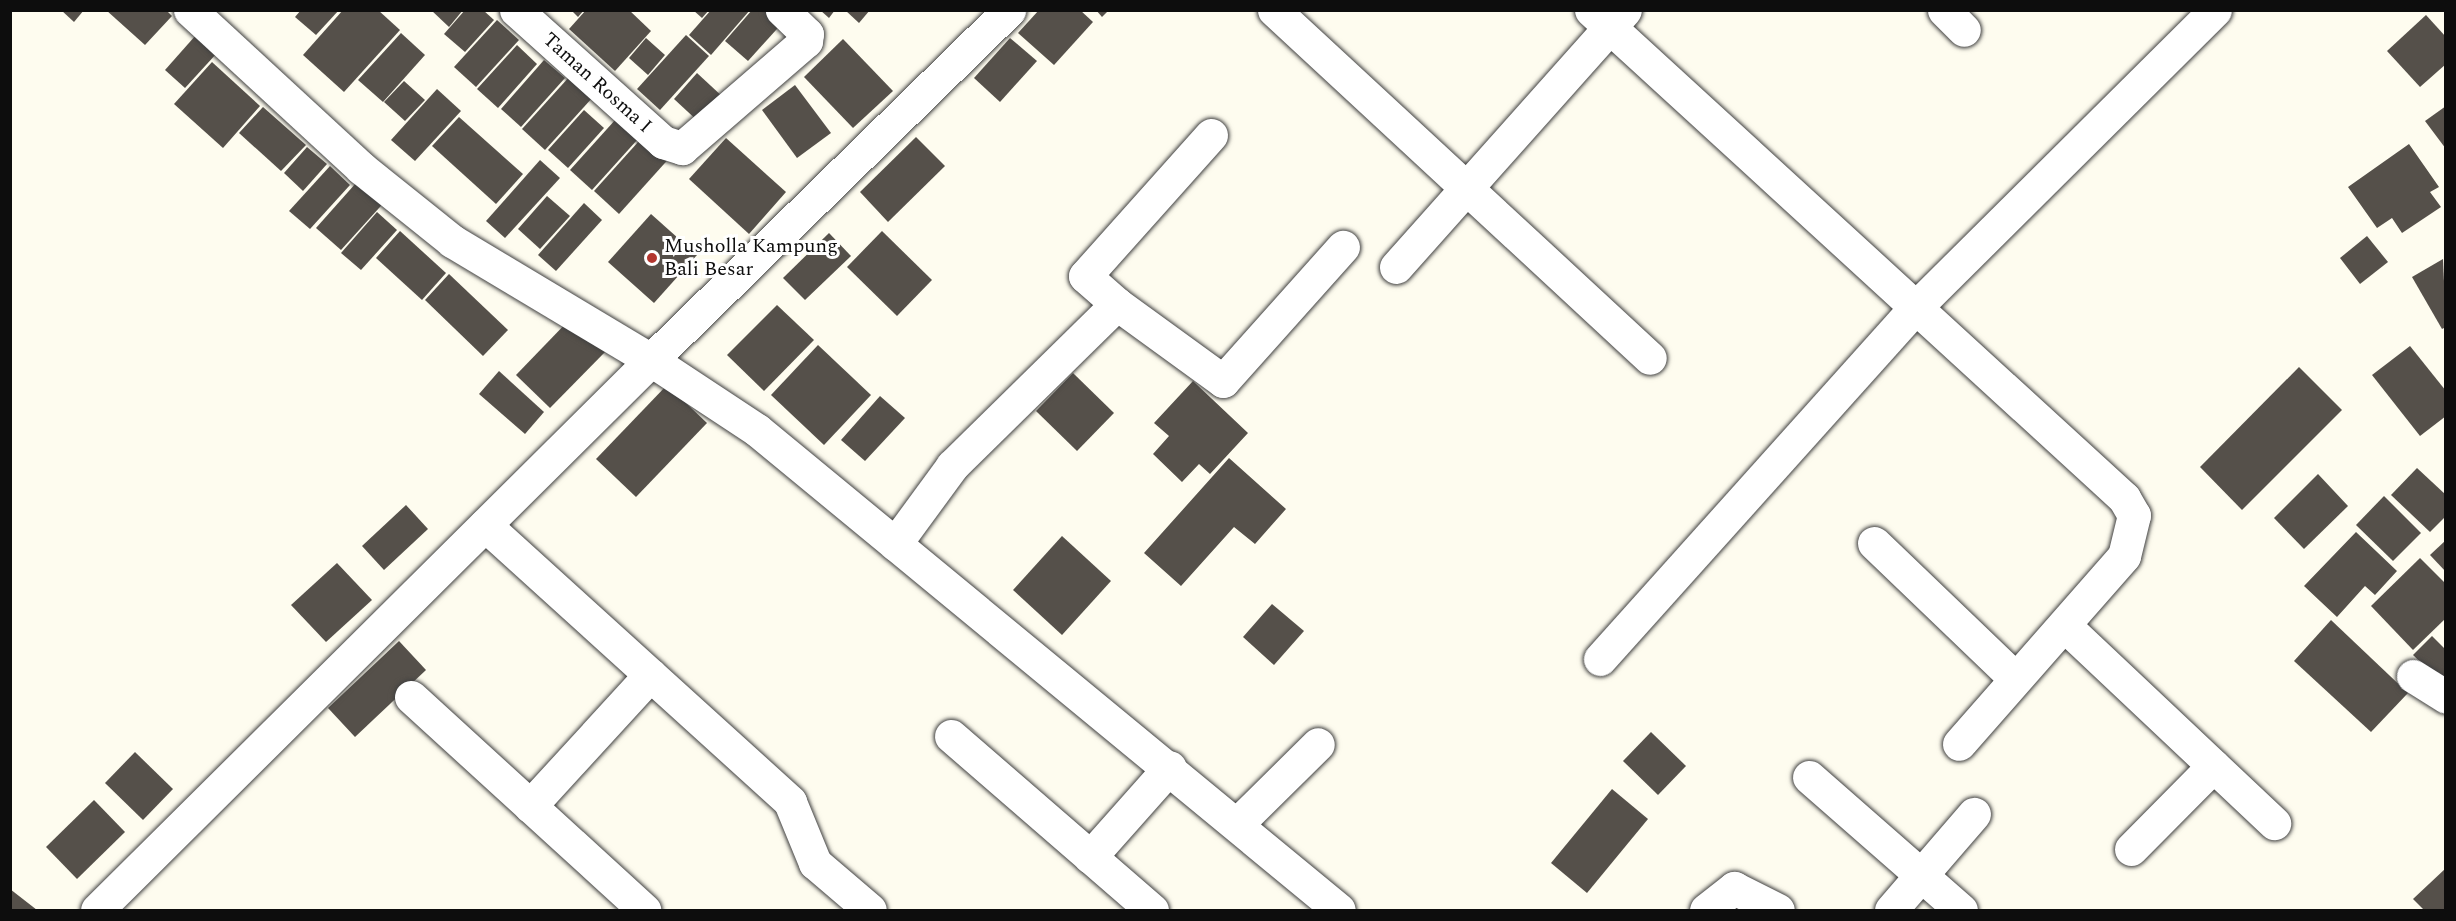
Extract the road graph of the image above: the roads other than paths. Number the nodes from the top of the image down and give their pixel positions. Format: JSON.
{"nodes":[{"id":1,"x":190,"y":10,"type":"edge"},
{"id":2,"x":516,"y":10,"type":"edge"},
{"id":3,"x":782,"y":10,"type":"edge"},
{"id":4,"x":1009,"y":10,"type":"edge"},
{"id":5,"x":1274,"y":10,"type":"edge"},
{"id":6,"x":2215,"y":10,"type":"edge"},
{"id":7,"x":1608,"y":16,"type":"edge"},
{"id":8,"x":1211,"y":135,"type":"dead end"},
{"id":9,"x":1469,"y":190,"type":"junction"},
{"id":10,"x":1342,"y":247,"type":"dead end"},
{"id":11,"x":1396,"y":267,"type":"dead end"},
{"id":12,"x":1117,"y":304,"type":"junction"},
{"id":13,"x":1914,"y":309,"type":"junction"},
{"id":14,"x":1650,"y":358,"type":"dead end"},
{"id":15,"x":651,"y":360,"type":"junction"},
{"id":16,"x":485,"y":525,"type":"junction"},
{"id":17,"x":1874,"y":543,"type":"dead end"},
{"id":18,"x":896,"y":544,"type":"junction"},
{"id":19,"x":2064,"y":625,"type":"junction"},
{"id":20,"x":1600,"y":659,"type":"dead end"},
{"id":21,"x":650,"y":675,"type":"junction"},
{"id":22,"x":2413,"y":676,"type":"dead end"},
{"id":23,"x":2015,"y":678,"type":"junction"},
{"id":24,"x":411,"y":697,"type":"dead end"},
{"id":25,"x":2445,"y":698,"type":"edge"},
{"id":26,"x":951,"y":736,"type":"dead end"},
{"id":27,"x":1318,"y":744,"type":"dead end"},
{"id":28,"x":1959,"y":744,"type":"dead end"},
{"id":29,"x":2213,"y":766,"type":"junction"},
{"id":30,"x":1170,"y":767,"type":"junction"},
{"id":31,"x":1809,"y":777,"type":"dead end"},
{"id":32,"x":530,"y":806,"type":"junction"},
{"id":33,"x":1974,"y":814,"type":"dead end"},
{"id":34,"x":1238,"y":823,"type":"junction"},
{"id":35,"x":2274,"y":823,"type":"dead end"},
{"id":36,"x":2132,"y":849,"type":"dead end"},
{"id":37,"x":1090,"y":857,"type":"junction"},
{"id":38,"x":1922,"y":877,"type":"junction"},
{"id":39,"x":98,"y":910,"type":"edge"},
{"id":40,"x":644,"y":910,"type":"edge"},
{"id":41,"x":870,"y":910,"type":"edge"},
{"id":42,"x":1152,"y":910,"type":"edge"},
{"id":43,"x":1339,"y":910,"type":"edge"},
{"id":44,"x":1706,"y":910,"type":"edge"},
{"id":45,"x":1778,"y":910,"type":"edge"},
{"id":46,"x":1891,"y":910,"type":"edge"},
{"id":47,"x":1961,"y":910,"type":"edge"}],
"edges":[{"from":1,"to":15,"type":"street"},
{"from":2,"to":3,"type":"street","name":"Taman Rosma I"},
{"from":4,"to":15,"type":"street"},
{"from":5,"to":9,"type":"street"},
{"from":6,"to":13,"type":"street"},
{"from":7,"to":9,"type":"street"},
{"from":7,"to":13,"type":"street"},
{"from":8,"to":12,"type":"street"},
{"from":9,"to":11,"type":"street"},
{"from":9,"to":14,"type":"street"},
{"from":10,"to":12,"type":"street"},
{"from":12,"to":18,"type":"street"},
{"from":13,"to":19,"type":"street"},
{"from":13,"to":20,"type":"street"},
{"from":15,"to":16,"type":"street"},
{"from":15,"to":18,"type":"street"},
{"from":16,"to":21,"type":"street"},
{"from":16,"to":39,"type":"street"},
{"from":17,"to":23,"type":"street"},
{"from":18,"to":30,"type":"street"},
{"from":19,"to":23,"type":"street"},
{"from":19,"to":29,"type":"street"},
{"from":21,"to":32,"type":"street"},
{"from":21,"to":41,"type":"street"},
{"from":22,"to":25,"type":"street"},
{"from":23,"to":28,"type":"street"},
{"from":24,"to":32,"type":"street"},
{"from":26,"to":37,"type":"street"},
{"from":27,"to":34,"type":"street"},
{"from":29,"to":35,"type":"street"},
{"from":29,"to":36,"type":"street"},
{"from":30,"to":34,"type":"street"},
{"from":30,"to":37,"type":"street"},
{"from":31,"to":38,"type":"street"},
{"from":32,"to":40,"type":"street"},
{"from":33,"to":38,"type":"street"},
{"from":34,"to":43,"type":"street"},
{"from":37,"to":42,"type":"street"},
{"from":38,"to":46,"type":"street"},
{"from":38,"to":47,"type":"street"},
{"from":44,"to":45,"type":"street"}]}
